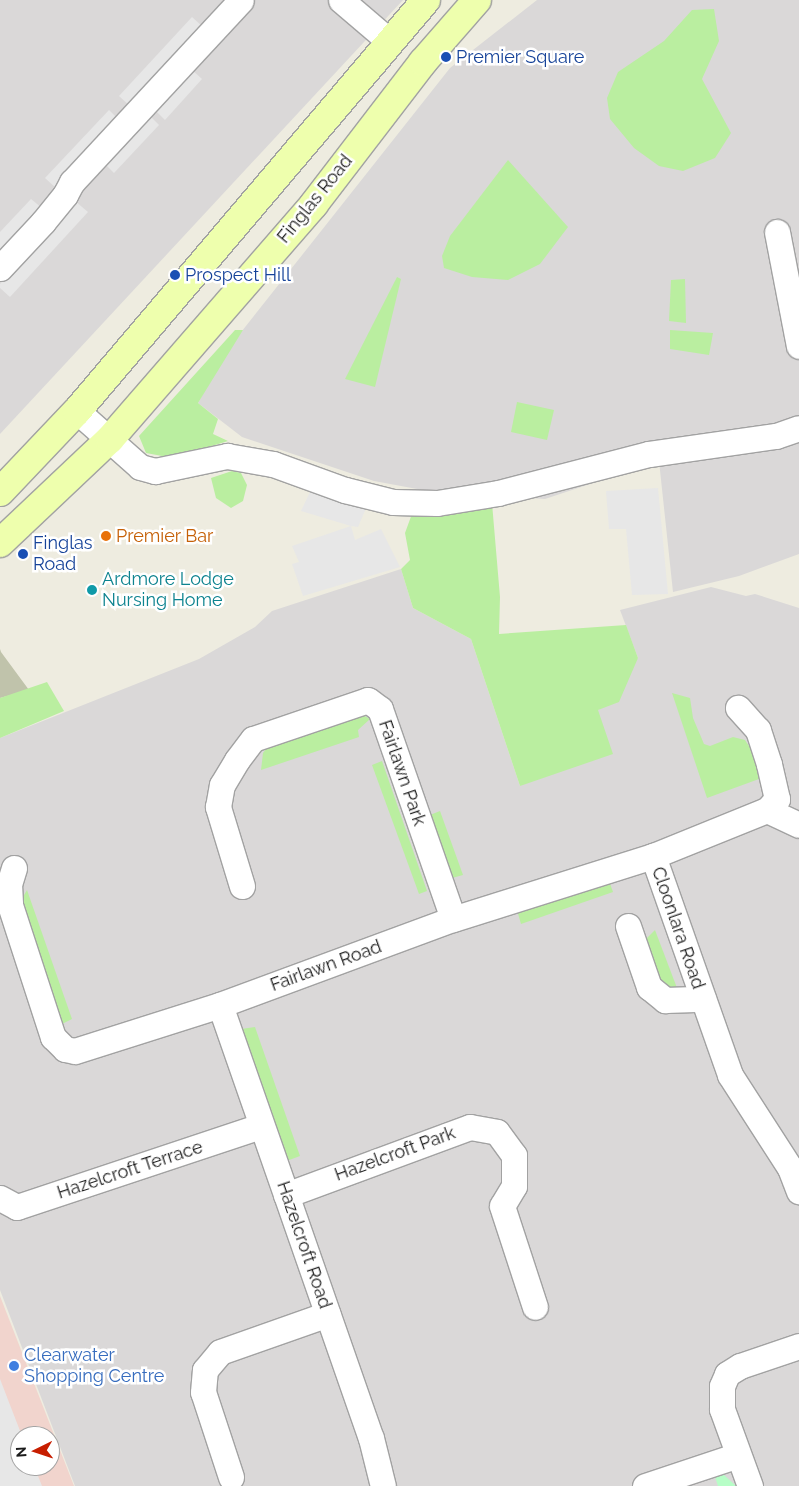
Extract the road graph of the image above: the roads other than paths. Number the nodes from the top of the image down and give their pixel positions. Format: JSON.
{"nodes":[{"id":1,"x":242,"y":0,"type":"edge"},
{"id":2,"x":341,"y":0,"type":"edge"},
{"id":3,"x":426,"y":0,"type":"edge"},
{"id":4,"x":477,"y":0,"type":"edge"},
{"id":5,"x":389,"y":41,"type":"junction"},
{"id":6,"x":777,"y":232,"type":"dead end"},
{"id":7,"x":0,"y":268,"type":"edge"},
{"id":8,"x":799,"y":346,"type":"edge"},
{"id":9,"x":77,"y":411,"type":"junction"},
{"id":10,"x":799,"y":428,"type":"edge"},
{"id":11,"x":110,"y":440,"type":"junction"},
{"id":12,"x":0,"y":492,"type":"edge"},
{"id":13,"x":0,"y":543,"type":"edge"},
{"id":14,"x":738,"y":708,"type":"dead end"},
{"id":15,"x":767,"y":810,"type":"junction"},
{"id":16,"x":799,"y":825,"type":"edge"},
{"id":17,"x":653,"y":856,"type":"junction"},
{"id":18,"x":14,"y":868,"type":"dead end"},
{"id":19,"x":242,"y":886,"type":"dead end"},
{"id":20,"x":453,"y":919,"type":"junction"},
{"id":21,"x":628,"y":926,"type":"dead end"},
{"id":22,"x":703,"y":999,"type":"junction"},
{"id":23,"x":220,"y":1005,"type":"junction"},
{"id":24,"x":261,"y":1126,"type":"junction"},
{"id":25,"x":799,"y":1191,"type":"edge"},
{"id":26,"x":286,"y":1195,"type":"junction"},
{"id":27,"x":0,"y":1198,"type":"edge"},
{"id":28,"x":535,"y":1306,"type":"dead end"},
{"id":29,"x":328,"y":1314,"type":"junction"},
{"id":30,"x":799,"y":1346,"type":"edge"},
{"id":31,"x":738,"y":1454,"type":"junction"},
{"id":32,"x":230,"y":1477,"type":"dead end"},
{"id":33,"x":383,"y":1486,"type":"edge"},
{"id":34,"x":645,"y":1486,"type":"edge"},
{"id":35,"x":750,"y":1486,"type":"edge"}],
"edges":[{"from":1,"to":7,"type":"street"},
{"from":2,"to":5,"type":"street"},
{"from":3,"to":5,"type":"main road"},
{"from":4,"to":11,"type":"main road","name":"Finglas Road"},
{"from":5,"to":9,"type":"main road"},
{"from":6,"to":8,"type":"street"},
{"from":9,"to":11,"type":"street"},
{"from":9,"to":12,"type":"main road"},
{"from":10,"to":11,"type":"street"},
{"from":11,"to":13,"type":"main road","name":"Finglas Road"},
{"from":14,"to":15,"type":"street"},
{"from":15,"to":16,"type":"street"},
{"from":15,"to":17,"type":"street","name":"Fairlawn Road"},
{"from":17,"to":20,"type":"street","name":"Fairlawn Road"},
{"from":17,"to":22,"type":"street","name":"Cloonlara Road"},
{"from":18,"to":23,"type":"street","name":"Fairlawn Road"},
{"from":19,"to":20,"type":"street","name":"Fairlawn Park"},
{"from":20,"to":23,"type":"street","name":"Fairlawn Road"},
{"from":21,"to":22,"type":"street","name":"Cloonlara Road"},
{"from":22,"to":25,"type":"street","name":"Cloonlara Road"},
{"from":23,"to":24,"type":"street","name":"Hazelcroft Road"},
{"from":24,"to":26,"type":"street","name":"Hazelcroft Road"},
{"from":24,"to":27,"type":"street","name":"Hazelcroft Terrace"},
{"from":26,"to":28,"type":"street","name":"Hazelcroft Park"},
{"from":26,"to":29,"type":"street","name":"Hazelcroft Road"},
{"from":29,"to":32,"type":"street"},
{"from":29,"to":33,"type":"street","name":"Hazelcroft Road"},
{"from":30,"to":31,"type":"street"},
{"from":31,"to":34,"type":"street"},
{"from":31,"to":35,"type":"street"}]}
